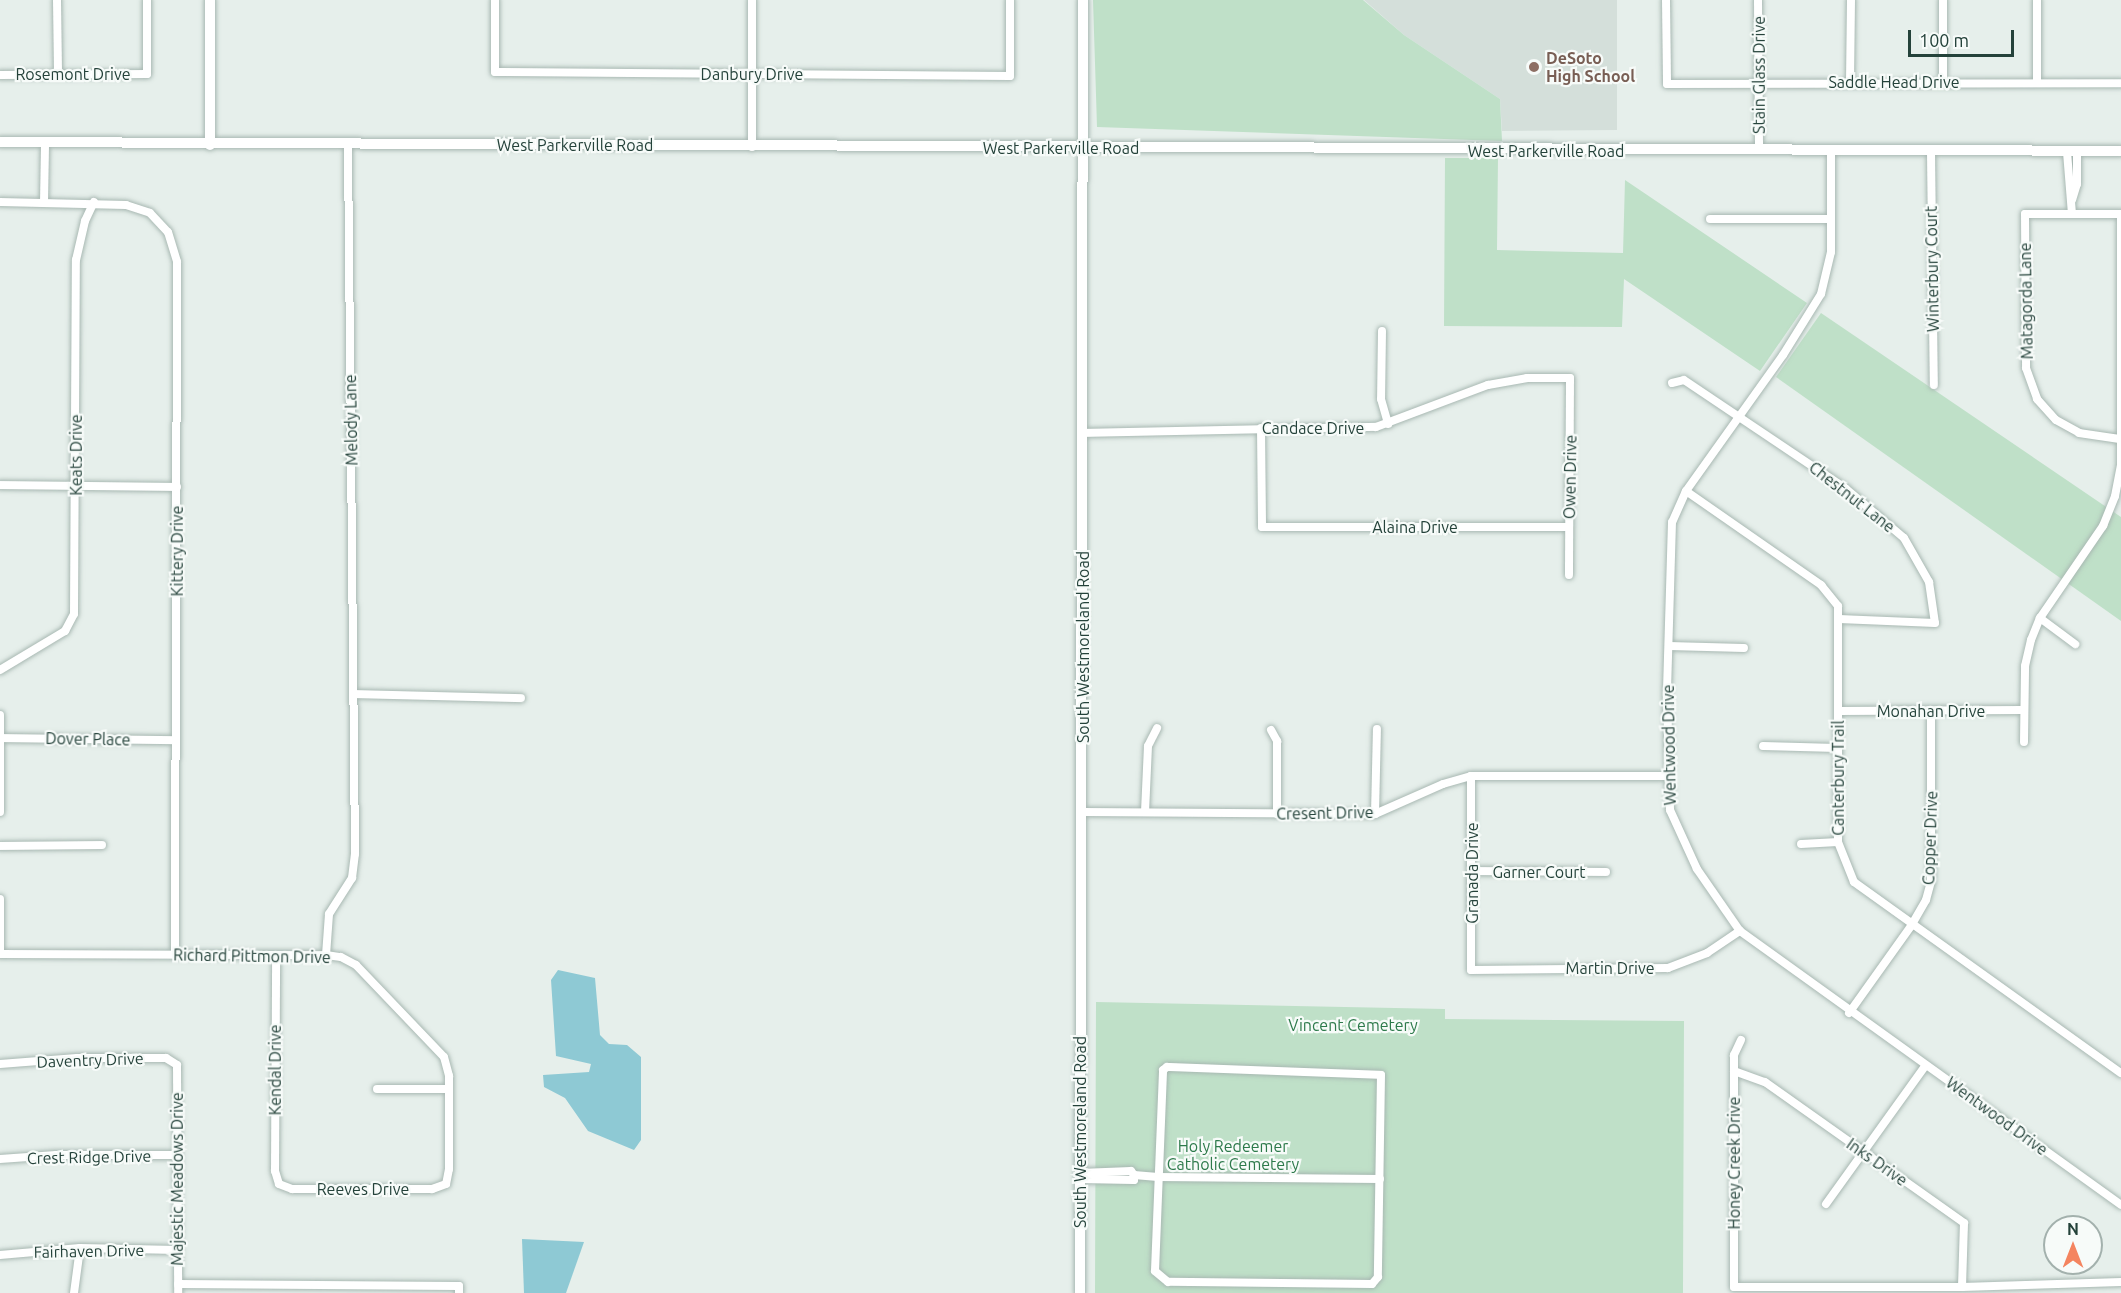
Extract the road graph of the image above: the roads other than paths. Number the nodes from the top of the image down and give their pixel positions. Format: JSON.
{"nodes":[{"id":1,"x":57,"y":0,"type":"edge"},
{"id":2,"x":147,"y":0,"type":"edge"},
{"id":3,"x":210,"y":0,"type":"edge"},
{"id":4,"x":495,"y":0,"type":"edge"},
{"id":5,"x":752,"y":0,"type":"edge"},
{"id":6,"x":1010,"y":0,"type":"edge"},
{"id":7,"x":1083,"y":0,"type":"edge"},
{"id":8,"x":1666,"y":0,"type":"edge"},
{"id":9,"x":1758,"y":0,"type":"edge"},
{"id":10,"x":1851,"y":0,"type":"edge"},
{"id":11,"x":1943,"y":0,"type":"edge"},
{"id":12,"x":2037,"y":0,"type":"edge"},
{"id":13,"x":752,"y":74,"type":"junction"},
{"id":14,"x":0,"y":75,"type":"edge"},
{"id":15,"x":57,"y":75,"type":"junction"},
{"id":16,"x":1850,"y":82,"type":"junction"},
{"id":17,"x":1943,"y":82,"type":"junction"},
{"id":18,"x":2037,"y":82,"type":"junction"},
{"id":19,"x":1758,"y":83,"type":"junction"},
{"id":20,"x":2121,"y":83,"type":"edge"},
{"id":21,"x":0,"y":142,"type":"edge"},
{"id":22,"x":45,"y":143,"type":"junction"},
{"id":23,"x":210,"y":145,"type":"junction"},
{"id":24,"x":348,"y":145,"type":"junction"},
{"id":25,"x":752,"y":147,"type":"junction"},
{"id":26,"x":1083,"y":148,"type":"junction"},
{"id":27,"x":1759,"y":150,"type":"junction"},
{"id":28,"x":2121,"y":151,"type":"edge"},
{"id":29,"x":1831,"y":152,"type":"junction"},
{"id":30,"x":2072,"y":152,"type":"junction"},
{"id":31,"x":1931,"y":153,"type":"junction"},
{"id":32,"x":0,"y":202,"type":"edge"},
{"id":33,"x":94,"y":202,"type":"junction"},
{"id":34,"x":44,"y":203,"type":"junction"},
{"id":35,"x":2072,"y":214,"type":"junction"},
{"id":36,"x":2121,"y":214,"type":"edge"},
{"id":37,"x":1710,"y":219,"type":"dead end"},
{"id":38,"x":1832,"y":219,"type":"junction"},
{"id":39,"x":1382,"y":331,"type":"dead end"},
{"id":40,"x":1570,"y":378,"type":"joint"},
{"id":41,"x":1672,"y":383,"type":"dead end"},
{"id":42,"x":1934,"y":385,"type":"dead end"},
{"id":43,"x":1737,"y":416,"type":"junction"},
{"id":44,"x":1388,"y":424,"type":"junction"},
{"id":45,"x":1261,"y":428,"type":"junction"},
{"id":46,"x":1084,"y":433,"type":"junction"},
{"id":47,"x":2120,"y":440,"type":"edge"},
{"id":48,"x":0,"y":485,"type":"edge"},
{"id":49,"x":76,"y":486,"type":"junction"},
{"id":50,"x":177,"y":487,"type":"junction"},
{"id":51,"x":1686,"y":491,"type":"junction"},
{"id":52,"x":1569,"y":527,"type":"junction"},
{"id":53,"x":1569,"y":575,"type":"dead end"},
{"id":54,"x":2040,"y":618,"type":"junction"},
{"id":55,"x":1839,"y":619,"type":"junction"},
{"id":56,"x":2076,"y":644,"type":"dead end"},
{"id":57,"x":1669,"y":646,"type":"junction"},
{"id":58,"x":1744,"y":648,"type":"dead end"},
{"id":59,"x":0,"y":670,"type":"edge"},
{"id":60,"x":356,"y":694,"type":"junction"},
{"id":61,"x":521,"y":698,"type":"dead end"},
{"id":62,"x":2024,"y":710,"type":"junction"},
{"id":63,"x":1838,"y":711,"type":"junction"},
{"id":64,"x":1931,"y":711,"type":"junction"},
{"id":65,"x":0,"y":715,"type":"edge"},
{"id":66,"x":1157,"y":728,"type":"dead end"},
{"id":67,"x":1271,"y":729,"type":"dead end"},
{"id":68,"x":1377,"y":729,"type":"dead end"},
{"id":69,"x":0,"y":738,"type":"edge"},
{"id":70,"x":176,"y":740,"type":"junction"},
{"id":71,"x":2024,"y":742,"type":"dead end"},
{"id":72,"x":1763,"y":746,"type":"dead end"},
{"id":73,"x":1837,"y":748,"type":"junction"},
{"id":74,"x":1471,"y":776,"type":"junction"},
{"id":75,"x":1667,"y":777,"type":"junction"},
{"id":76,"x":0,"y":812,"type":"edge"},
{"id":77,"x":1083,"y":812,"type":"junction"},
{"id":78,"x":1145,"y":812,"type":"junction"},
{"id":79,"x":1277,"y":814,"type":"junction"},
{"id":80,"x":1375,"y":814,"type":"junction"},
{"id":81,"x":1838,"y":842,"type":"junction"},
{"id":82,"x":1801,"y":844,"type":"dead end"},
{"id":83,"x":102,"y":845,"type":"dead end"},
{"id":84,"x":0,"y":846,"type":"edge"},
{"id":85,"x":1473,"y":871,"type":"junction"},
{"id":86,"x":1606,"y":872,"type":"dead end"},
{"id":87,"x":0,"y":899,"type":"edge"},
{"id":88,"x":1911,"y":926,"type":"junction"},
{"id":89,"x":1740,"y":931,"type":"junction"},
{"id":90,"x":0,"y":954,"type":"edge"},
{"id":91,"x":175,"y":955,"type":"junction"},
{"id":92,"x":276,"y":955,"type":"junction"},
{"id":93,"x":326,"y":955,"type":"junction"},
{"id":94,"x":1471,"y":970,"type":"joint"},
{"id":95,"x":1850,"y":1013,"type":"junction"},
{"id":96,"x":1742,"y":1040,"type":"dead end"},
{"id":97,"x":0,"y":1064,"type":"edge"},
{"id":98,"x":177,"y":1065,"type":"joint"},
{"id":99,"x":1926,"y":1065,"type":"junction"},
{"id":100,"x":1734,"y":1071,"type":"junction"},
{"id":101,"x":2121,"y":1073,"type":"edge"},
{"id":102,"x":377,"y":1089,"type":"dead end"},
{"id":103,"x":449,"y":1089,"type":"junction"},
{"id":104,"x":1862,"y":1152,"type":"junction"},
{"id":105,"x":177,"y":1155,"type":"junction"},
{"id":106,"x":0,"y":1159,"type":"edge"},
{"id":107,"x":1080,"y":1176,"type":"junction"},
{"id":108,"x":1158,"y":1177,"type":"junction"},
{"id":109,"x":1380,"y":1179,"type":"junction"},
{"id":110,"x":279,"y":1184,"type":"joint"},
{"id":111,"x":446,"y":1184,"type":"joint"},
{"id":112,"x":1826,"y":1204,"type":"dead end"},
{"id":113,"x":2121,"y":1205,"type":"edge"},
{"id":114,"x":80,"y":1248,"type":"junction"},
{"id":115,"x":178,"y":1250,"type":"junction"},
{"id":116,"x":0,"y":1255,"type":"edge"},
{"id":117,"x":2121,"y":1282,"type":"edge"},
{"id":118,"x":178,"y":1284,"type":"junction"},
{"id":119,"x":1962,"y":1287,"type":"junction"},
{"id":120,"x":459,"y":1290,"type":"edge"},
{"id":121,"x":74,"y":1293,"type":"edge"},
{"id":122,"x":178,"y":1293,"type":"edge"},
{"id":123,"x":1080,"y":1293,"type":"edge"}],
"edges":[{"from":1,"to":15,"type":"street"},
{"from":2,"to":15,"type":"street","name":"Rosemont Drive"},
{"from":3,"to":23,"type":"main road"},
{"from":4,"to":13,"type":"street","name":"Danbury Drive"},
{"from":5,"to":13,"type":"street"},
{"from":6,"to":13,"type":"street","name":"Danbury Drive"},
{"from":7,"to":26,"type":"main road","name":"South Westmoreland Road"},
{"from":8,"to":19,"type":"street","name":"Saddle Head Drive"},
{"from":9,"to":19,"type":"street","name":"Stain Glass Drive"},
{"from":10,"to":16,"type":"street"},
{"from":11,"to":17,"type":"street"},
{"from":12,"to":18,"type":"street"},
{"from":13,"to":25,"type":"street"},
{"from":14,"to":15,"type":"street","name":"Rosemont Drive"},
{"from":16,"to":17,"type":"street","name":"Saddle Head Drive"},
{"from":16,"to":19,"type":"street","name":"Saddle Head Drive"},
{"from":17,"to":18,"type":"street","name":"Saddle Head Drive"},
{"from":18,"to":20,"type":"street","name":"Saddle Head Drive"},
{"from":19,"to":27,"type":"street","name":"Stain Glass Drive"},
{"from":21,"to":22,"type":"main road","name":"West Parkerville Road"},
{"from":22,"to":23,"type":"main road","name":"West Parkerville Road"},
{"from":22,"to":34,"type":"street"},
{"from":23,"to":24,"type":"main road","name":"West Parkerville Road"},
{"from":24,"to":25,"type":"main road","name":"West Parkerville Road"},
{"from":24,"to":60,"type":"street","name":"Melody Lane"},
{"from":25,"to":26,"type":"main road","name":"West Parkerville Road"},
{"from":26,"to":27,"type":"main road","name":"West Parkerville Road"},
{"from":26,"to":46,"type":"main road","name":"South Westmoreland Road"},
{"from":27,"to":29,"type":"main road","name":"West Parkerville Road"},
{"from":28,"to":30,"type":"main road","name":"West Parkerville Road"},
{"from":29,"to":31,"type":"main road","name":"West Parkerville Road"},
{"from":29,"to":38,"type":"street","name":"Wentwood Drive"},
{"from":30,"to":31,"type":"main road","name":"West Parkerville Road"},
{"from":30,"to":35,"type":"street"},
{"from":31,"to":42,"type":"street","name":"Winterbury Court"},
{"from":32,"to":34,"type":"street","name":"Kittery Drive"},
{"from":33,"to":34,"type":"street","name":"Kittery Drive"},
{"from":33,"to":49,"type":"street","name":"Keats Drive"},
{"from":33,"to":50,"type":"street","name":"Kittery Drive"},
{"from":35,"to":36,"type":"street"},
{"from":35,"to":47,"type":"street","name":"Matagorda Lane"},
{"from":36,"to":47,"type":"street"},
{"from":37,"to":38,"type":"street"},
{"from":38,"to":43,"type":"street","name":"Wentwood Drive"},
{"from":39,"to":44,"type":"street"},
{"from":40,"to":44,"type":"street","name":"Candace Drive"},
{"from":40,"to":52,"type":"street","name":"Owen Drive"},
{"from":41,"to":43,"type":"street","name":"Chestnut Lane"},
{"from":43,"to":51,"type":"street","name":"Wentwood Drive"},
{"from":43,"to":55,"type":"street","name":"Chestnut Lane"},
{"from":44,"to":45,"type":"street","name":"Candace Drive"},
{"from":45,"to":46,"type":"street","name":"Candace Drive"},
{"from":45,"to":52,"type":"street","name":"Alaina Drive"},
{"from":46,"to":77,"type":"main road","name":"South Westmoreland Road"},
{"from":47,"to":54,"type":"street"},
{"from":48,"to":49,"type":"street"},
{"from":49,"to":50,"type":"street"},
{"from":49,"to":59,"type":"street","name":"Keats Drive"},
{"from":50,"to":70,"type":"street","name":"Kittery Drive"},
{"from":51,"to":55,"type":"street","name":"Canterbury Trail"},
{"from":51,"to":57,"type":"street","name":"Wentwood Drive"},
{"from":52,"to":53,"type":"street","name":"Owen Drive"},
{"from":54,"to":56,"type":"street"},
{"from":54,"to":62,"type":"street"},
{"from":55,"to":63,"type":"street","name":"Canterbury Trail"},
{"from":57,"to":58,"type":"street"},
{"from":57,"to":75,"type":"street","name":"Wentwood Drive"},
{"from":60,"to":61,"type":"street"},
{"from":60,"to":93,"type":"street","name":"Melody Lane"},
{"from":62,"to":64,"type":"street","name":"Monahan Drive"},
{"from":62,"to":71,"type":"street"},
{"from":63,"to":64,"type":"street","name":"Monahan Drive"},
{"from":63,"to":73,"type":"street","name":"Canterbury Trail"},
{"from":64,"to":88,"type":"street","name":"Copper Drive"},
{"from":65,"to":69,"type":"street"},
{"from":66,"to":78,"type":"street"},
{"from":67,"to":79,"type":"street"},
{"from":68,"to":80,"type":"street"},
{"from":69,"to":70,"type":"street","name":"Dover Place"},
{"from":69,"to":76,"type":"street"},
{"from":70,"to":91,"type":"street","name":"Kittery Drive"},
{"from":72,"to":73,"type":"street"},
{"from":73,"to":81,"type":"street","name":"Canterbury Trail"},
{"from":74,"to":75,"type":"street","name":"Cresent Drive"},
{"from":74,"to":80,"type":"street","name":"Cresent Drive"},
{"from":74,"to":85,"type":"street","name":"Granada Drive"},
{"from":75,"to":89,"type":"street","name":"Wentwood Drive"},
{"from":77,"to":78,"type":"street","name":"Cresent Drive"},
{"from":77,"to":107,"type":"main road","name":"South Westmoreland Road"},
{"from":78,"to":79,"type":"street","name":"Cresent Drive"},
{"from":79,"to":80,"type":"street","name":"Cresent Drive"},
{"from":81,"to":82,"type":"street"},
{"from":81,"to":88,"type":"street","name":"Canterbury Trail"},
{"from":83,"to":84,"type":"street"},
{"from":85,"to":86,"type":"street","name":"Garner Court"},
{"from":85,"to":94,"type":"street","name":"Granada Drive"},
{"from":87,"to":90,"type":"street"},
{"from":88,"to":95,"type":"street","name":"Copper Drive"},
{"from":88,"to":101,"type":"street","name":"Canterbury Trail"},
{"from":89,"to":94,"type":"street","name":"Martin Drive"},
{"from":89,"to":95,"type":"street","name":"Wentwood Drive"},
{"from":90,"to":91,"type":"street","name":"Richard Pittmon Drive"},
{"from":91,"to":92,"type":"street","name":"Richard Pittmon Drive"},
{"from":92,"to":93,"type":"street","name":"Richard Pittmon Drive"},
{"from":92,"to":110,"type":"street","name":"Kendal Drive"},
{"from":93,"to":103,"type":"street","name":"Richard Pittmon Drive"},
{"from":95,"to":99,"type":"street","name":"Wentwood Drive"},
{"from":96,"to":100,"type":"street","name":"Honey Creek Drive"},
{"from":97,"to":98,"type":"street","name":"Daventry Drive"},
{"from":98,"to":105,"type":"street","name":"Majestic Meadows Drive"},
{"from":99,"to":104,"type":"street"},
{"from":99,"to":113,"type":"street","name":"Wentwood Drive"},
{"from":100,"to":104,"type":"street","name":"Inks Drive"},
{"from":100,"to":119,"type":"street","name":"Honey Creek Drive"},
{"from":102,"to":103,"type":"street"},
{"from":103,"to":111,"type":"street","name":"Richard Pittmon Drive"},
{"from":104,"to":112,"type":"street"},
{"from":104,"to":119,"type":"street","name":"Inks Drive"},
{"from":105,"to":106,"type":"street","name":"Crest Ridge Drive"},
{"from":105,"to":115,"type":"street","name":"Majestic Meadows Drive"},
{"from":107,"to":108,"type":"street"},
{"from":107,"to":123,"type":"main road","name":"South Westmoreland Road"},
{"from":108,"to":109,"type":"street"},
{"from":108,"to":109,"type":"street"},
{"from":108,"to":109,"type":"street"},
{"from":110,"to":111,"type":"street","name":"Reeves Drive"},
{"from":114,"to":115,"type":"street","name":"Fairhaven Drive"},
{"from":114,"to":116,"type":"street","name":"Fairhaven Drive"},
{"from":114,"to":121,"type":"street"},
{"from":115,"to":118,"type":"street","name":"Majestic Meadows Drive"},
{"from":117,"to":119,"type":"street"},
{"from":118,"to":120,"type":"street"},
{"from":118,"to":122,"type":"street","name":"Majestic Meadows Drive"}]}
